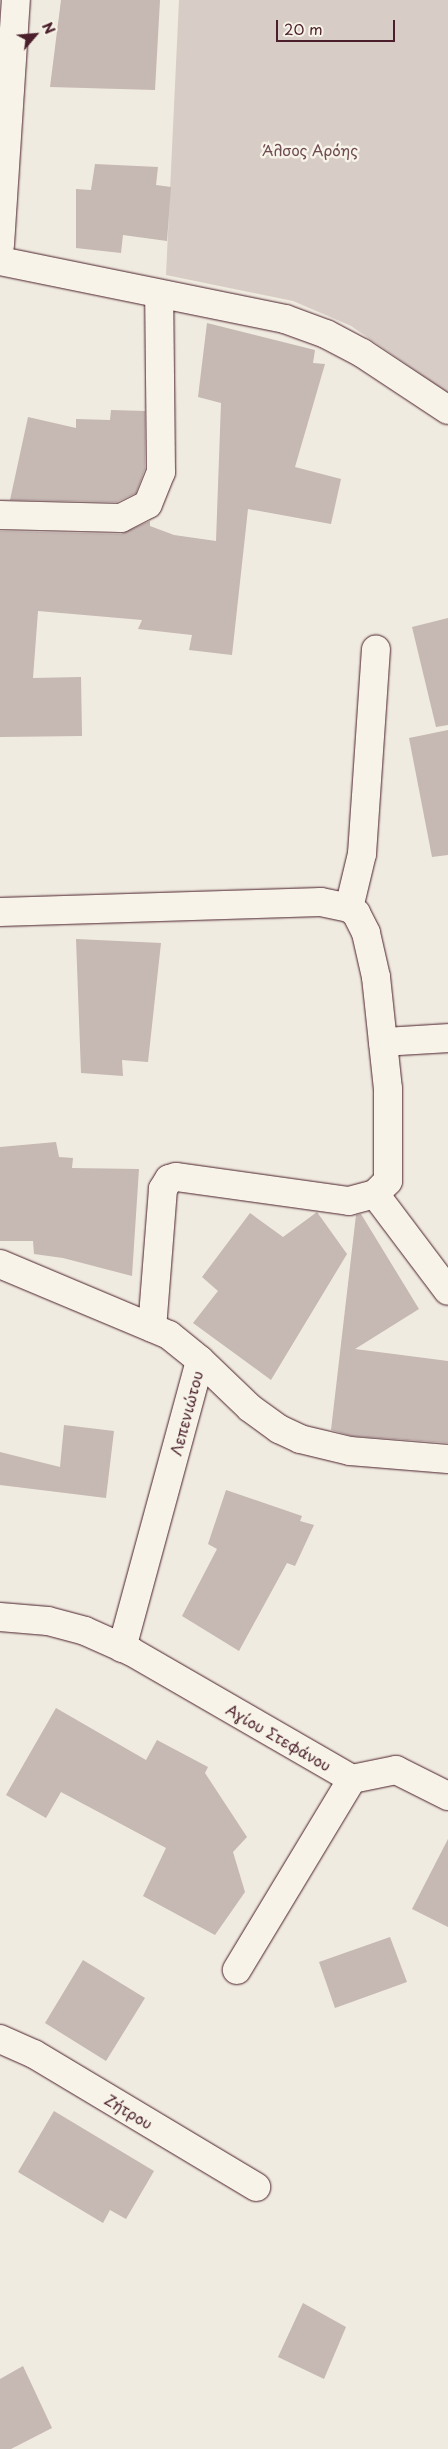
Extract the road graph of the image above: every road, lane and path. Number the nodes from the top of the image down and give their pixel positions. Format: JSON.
{"nodes":[{"id":1,"x":16,"y":0,"type":"edge"},
{"id":2,"x":0,"y":245,"type":"edge"},
{"id":3,"x":0,"y":261,"type":"edge"},
{"id":4,"x":159,"y":294,"type":"junction"},
{"id":5,"x":448,"y":410,"type":"edge"},
{"id":6,"x":0,"y":515,"type":"edge"},
{"id":7,"x":376,"y":649,"type":"dead end"},
{"id":8,"x":349,"y":908,"type":"junction"},
{"id":9,"x":0,"y":912,"type":"edge"},
{"id":10,"x":448,"y":1038,"type":"edge"},
{"id":11,"x":383,"y":1042,"type":"junction"},
{"id":12,"x":375,"y":1194,"type":"junction"},
{"id":13,"x":0,"y":1264,"type":"edge"},
{"id":14,"x":448,"y":1291,"type":"edge"},
{"id":15,"x":152,"y":1328,"type":"junction"},
{"id":16,"x":200,"y":1360,"type":"junction"},
{"id":17,"x":448,"y":1459,"type":"edge"},
{"id":18,"x":0,"y":1616,"type":"edge"},
{"id":19,"x":122,"y":1648,"type":"junction"},
{"id":20,"x":352,"y":1779,"type":"junction"},
{"id":21,"x":448,"y":1796,"type":"edge"},
{"id":22,"x":237,"y":1970,"type":"dead end"},
{"id":23,"x":0,"y":2039,"type":"edge"},
{"id":24,"x":256,"y":2187,"type":"dead end"}],
"edges":[{"from":1,"to":2,"type":"street"},
{"from":3,"to":4,"type":"street"},
{"from":4,"to":5,"type":"street"},
{"from":4,"to":6,"type":"street"},
{"from":7,"to":8,"type":"street"},
{"from":8,"to":9,"type":"street"},
{"from":8,"to":11,"type":"street"},
{"from":10,"to":11,"type":"street"},
{"from":11,"to":12,"type":"street"},
{"from":12,"to":14,"type":"street"},
{"from":12,"to":15,"type":"street"},
{"from":13,"to":15,"type":"street"},
{"from":15,"to":16,"type":"street"},
{"from":16,"to":17,"type":"street","name":"Λεπενιώτου"},
{"from":16,"to":19,"type":"street","name":"Λεπενιώτου"},
{"from":18,"to":19,"type":"street","name":"Αγίου Στεφάνου"},
{"from":19,"to":20,"type":"street","name":"Αγίου Στεφάνου"},
{"from":20,"to":21,"type":"street"},
{"from":20,"to":22,"type":"street"},
{"from":23,"to":24,"type":"street","name":"Ζήτρου"}]}
